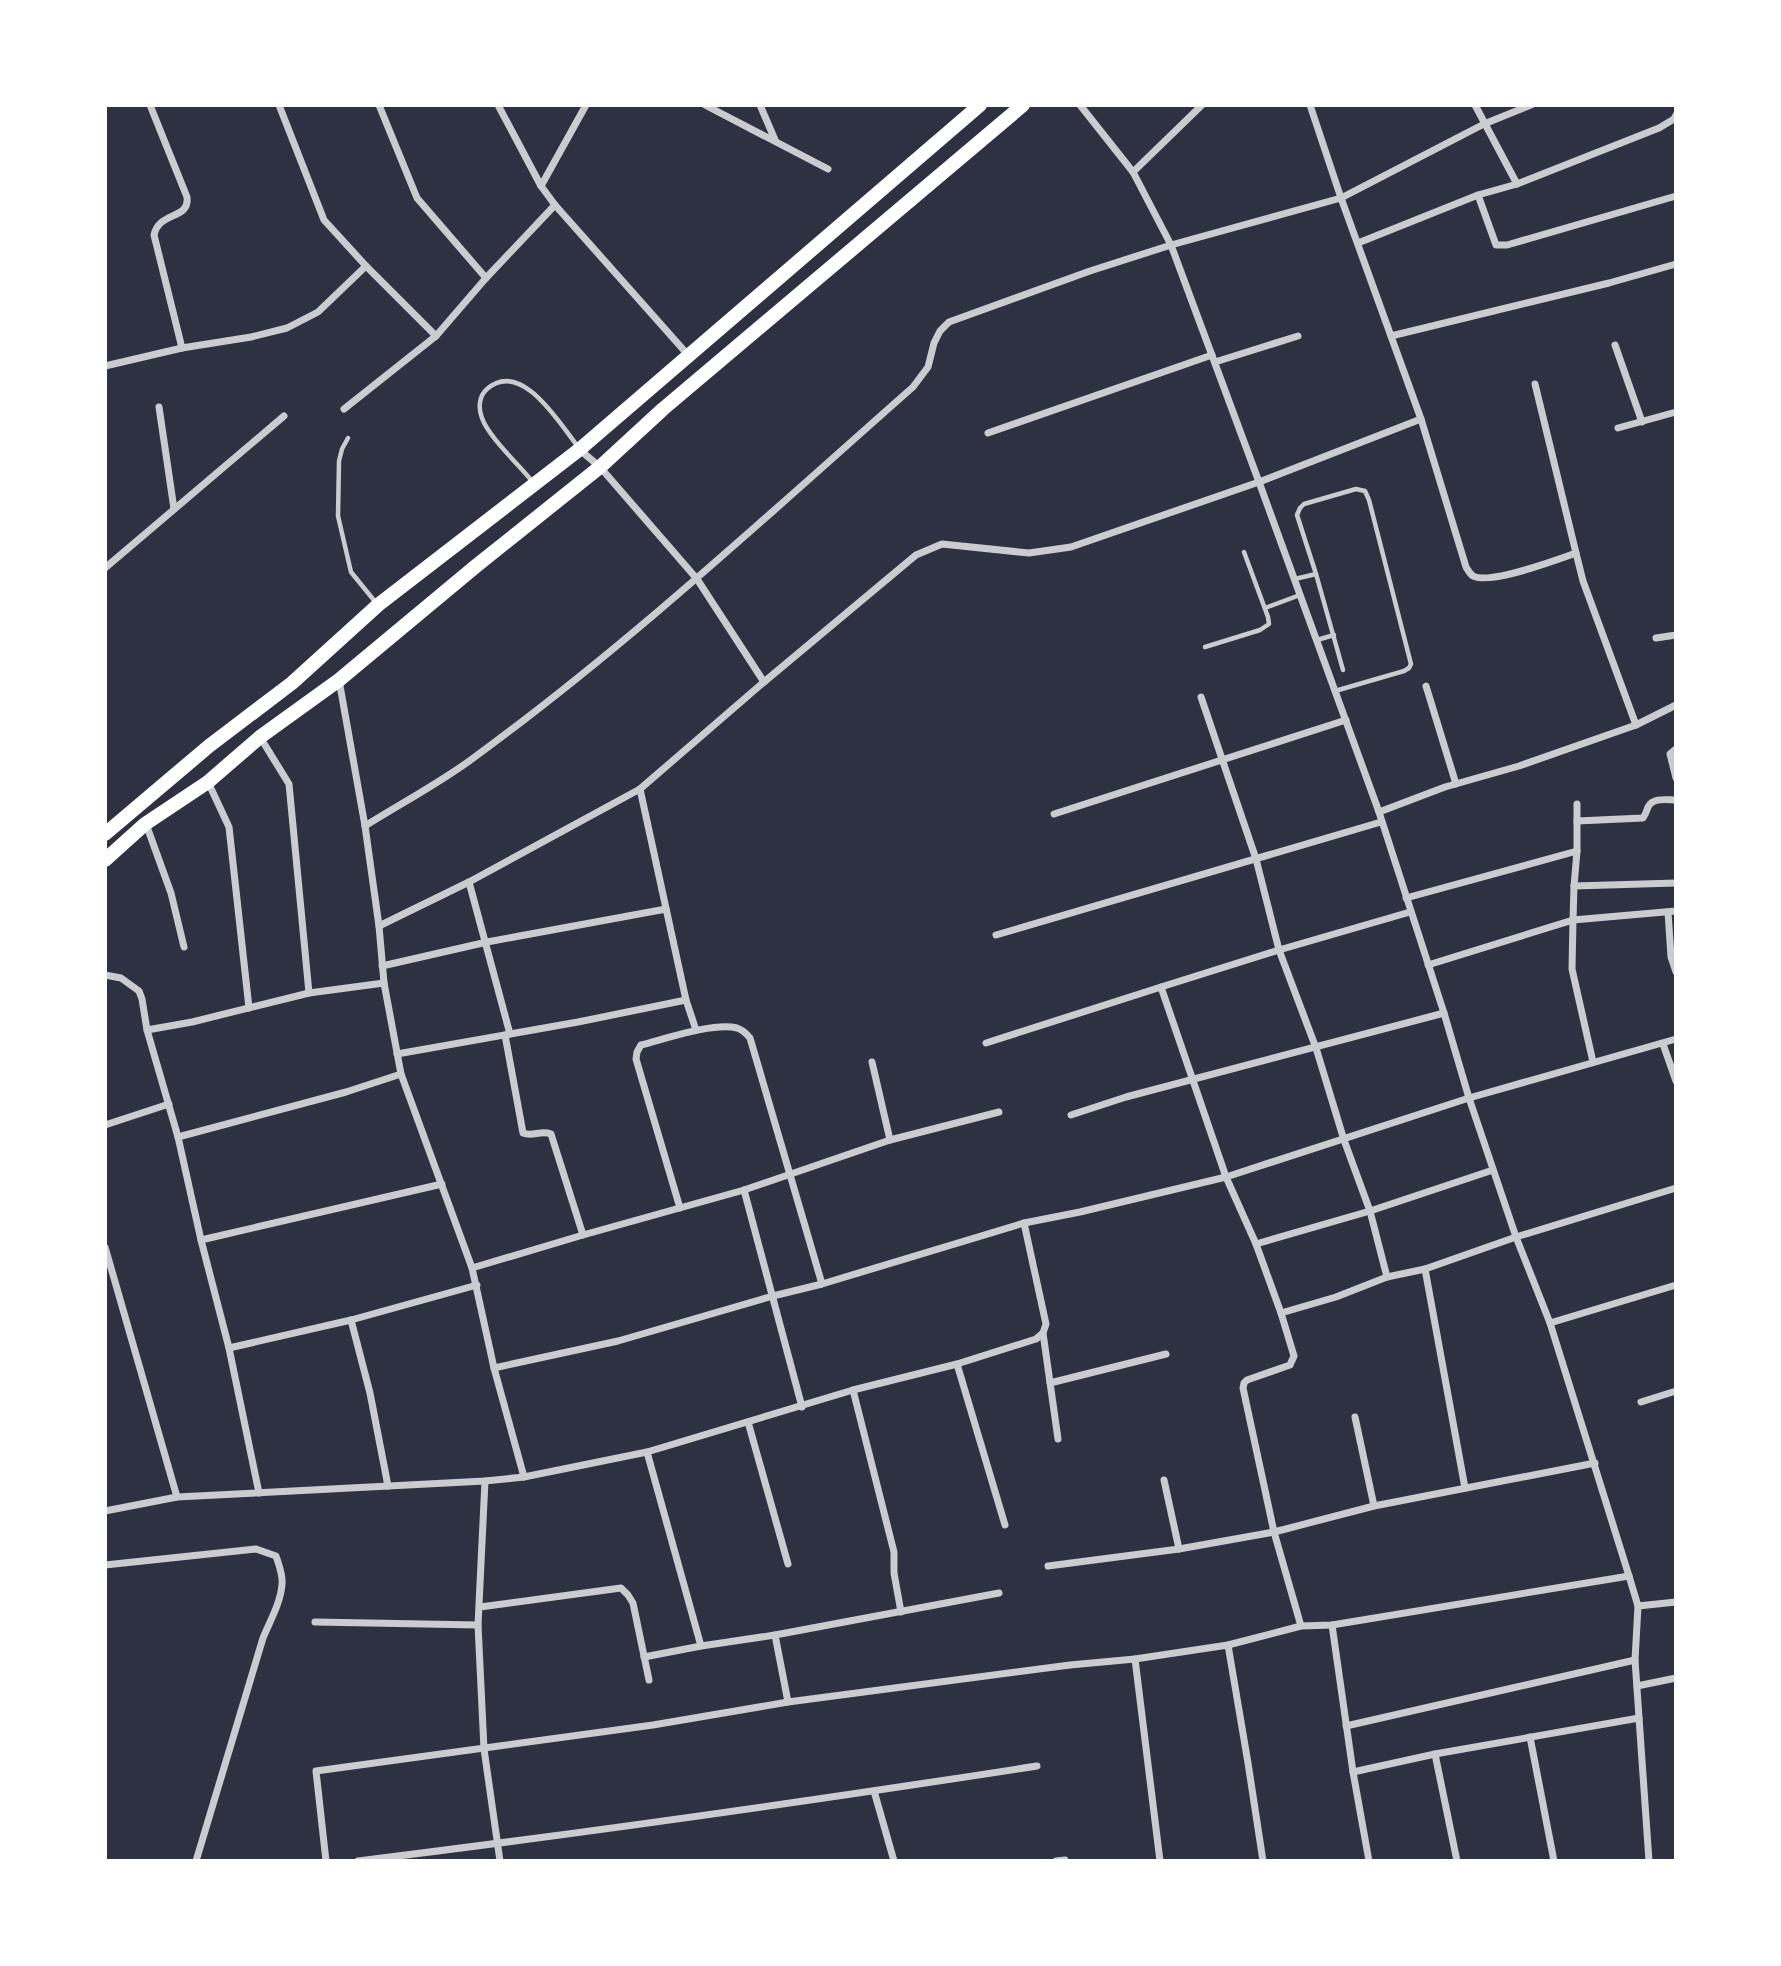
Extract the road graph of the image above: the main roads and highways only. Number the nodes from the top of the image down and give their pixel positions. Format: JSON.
{"nodes":[{"id":1,"x":980,"y":105,"type":"edge"},
{"id":2,"x":1023,"y":105,"type":"edge"},
{"id":3,"x":105,"y":834,"type":"edge"},
{"id":4,"x":105,"y":860,"type":"edge"}],
"edges":[{"from":1,"to":3,"type":"highway"},
{"from":2,"to":4,"type":"highway"}]}
